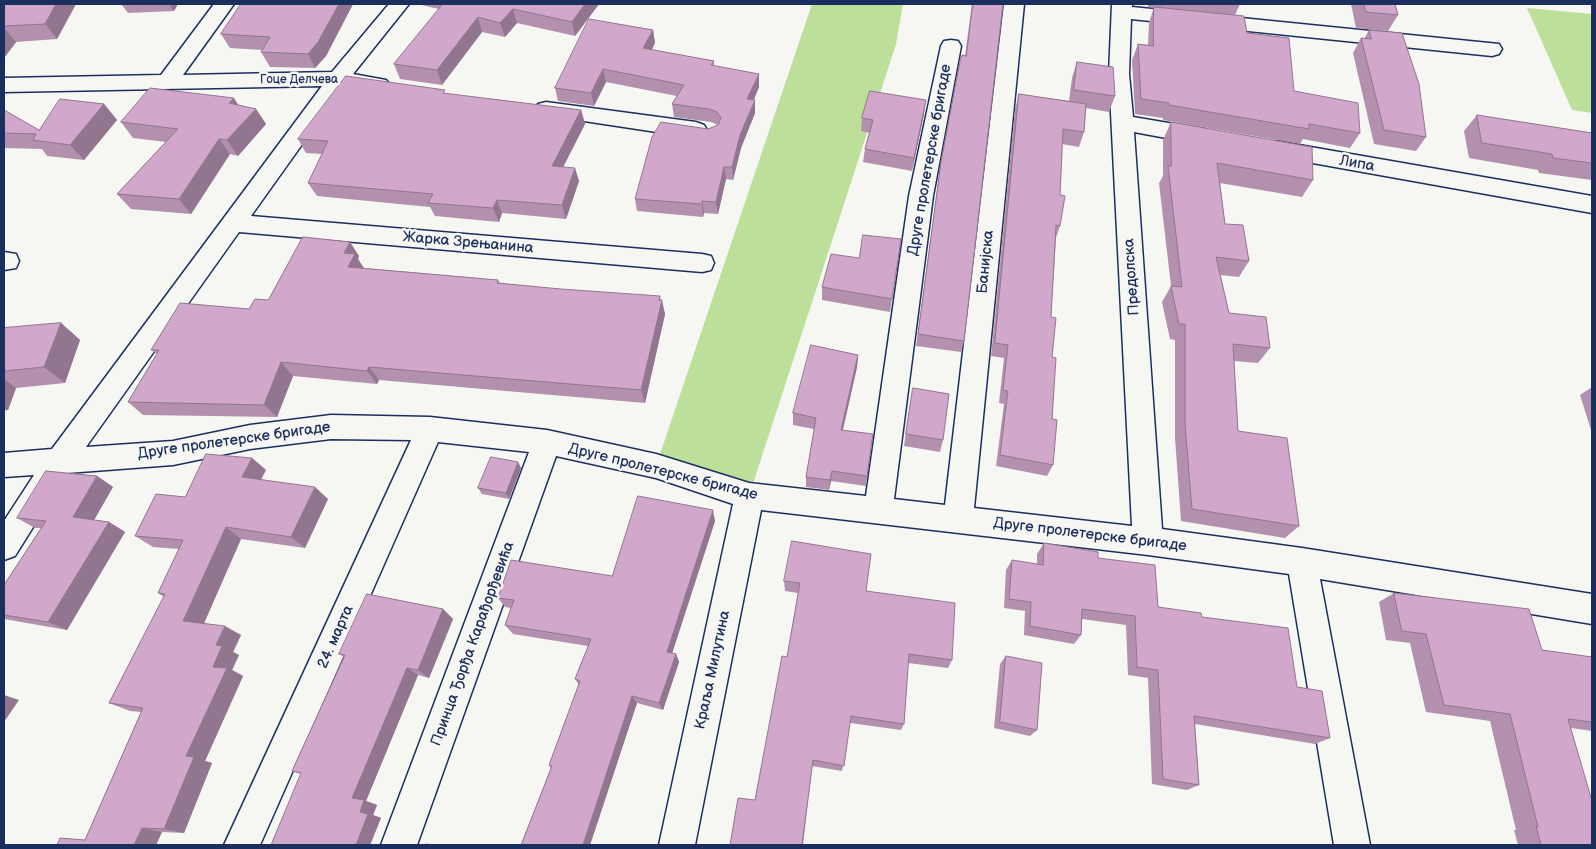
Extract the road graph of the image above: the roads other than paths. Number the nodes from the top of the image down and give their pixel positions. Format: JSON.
{"nodes":[{"id":1,"x":224,"y":4,"type":"edge"},
{"id":2,"x":399,"y":4,"type":"edge"},
{"id":3,"x":1014,"y":4,"type":"edge"},
{"id":4,"x":1122,"y":8,"type":"edge"},
{"id":5,"x":950,"y":46,"type":"dead end"},
{"id":6,"x":1492,"y":49,"type":"dead end"},
{"id":7,"x":338,"y":79,"type":"junction"},
{"id":8,"x":168,"y":81,"type":"junction"},
{"id":9,"x":4,"y":84,"type":"edge"},
{"id":10,"x":397,"y":87,"type":"edge"},
{"id":11,"x":524,"y":106,"type":"edge"},
{"id":12,"x":1122,"y":122,"type":"junction"},
{"id":13,"x":710,"y":132,"type":"edge"},
{"id":14,"x":1230,"y":141,"type":"edge"},
{"id":15,"x":1259,"y":146,"type":"edge"},
{"id":16,"x":1592,"y":205,"type":"edge"},
{"id":17,"x":234,"y":223,"type":"junction"},
{"id":18,"x":702,"y":263,"type":"dead end"},
{"id":19,"x":430,"y":429,"type":"junction"},
{"id":20,"x":547,"y":442,"type":"junction"},
{"id":21,"x":60,"y":460,"type":"junction"},
{"id":22,"x":4,"y":465,"type":"edge"},
{"id":23,"x":748,"y":496,"type":"junction"},
{"id":24,"x":878,"y":511,"type":"junction"},
{"id":25,"x":958,"y":520,"type":"junction"},
{"id":26,"x":1148,"y":541,"type":"junction"},
{"id":27,"x":4,"y":546,"type":"edge"},
{"id":28,"x":1302,"y":562,"type":"junction"},
{"id":29,"x":1591,"y":612,"type":"edge"},
{"id":30,"x":242,"y":845,"type":"edge"},
{"id":31,"x":399,"y":845,"type":"edge"},
{"id":32,"x":677,"y":845,"type":"edge"},
{"id":33,"x":1352,"y":845,"type":"edge"}],
"edges":[{"from":1,"to":8,"type":"street"},
{"from":2,"to":7,"type":"street"},
{"from":3,"to":25,"type":"street","name":"Банијска"},
{"from":4,"to":6,"type":"street","name":"Предолска"},
{"from":4,"to":12,"type":"street","name":"Предолска"},
{"from":5,"to":24,"type":"street","name":"Друге пролетерске бригаде"},
{"from":7,"to":8,"type":"street","name":"Гоце Делчева"},
{"from":7,"to":10,"type":"street","name":"Гоце Делчева"},
{"from":7,"to":17,"type":"street"},
{"from":8,"to":9,"type":"street","name":"Гоце Делчева"},
{"from":11,"to":13,"type":"street"},
{"from":12,"to":14,"type":"street"},
{"from":12,"to":26,"type":"street","name":"Предолска"},
{"from":15,"to":16,"type":"street","name":"Липа"},
{"from":17,"to":18,"type":"street","name":"Жарка Зрењанина"},
{"from":17,"to":21,"type":"street"},
{"from":19,"to":20,"type":"street","name":"Друге пролетерске бригаде"},
{"from":19,"to":21,"type":"street","name":"Друге пролетерске бригаде"},
{"from":19,"to":30,"type":"street","name":"24. марта"},
{"from":20,"to":23,"type":"street","name":"Друге пролетерске бригаде"},
{"from":20,"to":31,"type":"street","name":"Принца Ђорђа Карађорђевића"},
{"from":21,"to":22,"type":"street","name":"Друге пролетерске бригаде"},
{"from":21,"to":27,"type":"street"},
{"from":23,"to":24,"type":"street","name":"Друге пролетерске бригаде"},
{"from":23,"to":32,"type":"street","name":"Краља Милутина"},
{"from":24,"to":25,"type":"street","name":"Друге пролетерске бригаде"},
{"from":25,"to":26,"type":"street","name":"Друге пролетерске бригаде"},
{"from":26,"to":28,"type":"street","name":"Друге пролетерске бригаде"},
{"from":28,"to":29,"type":"street","name":"Друге пролетерске бригаде"},
{"from":28,"to":33,"type":"street"}]}
